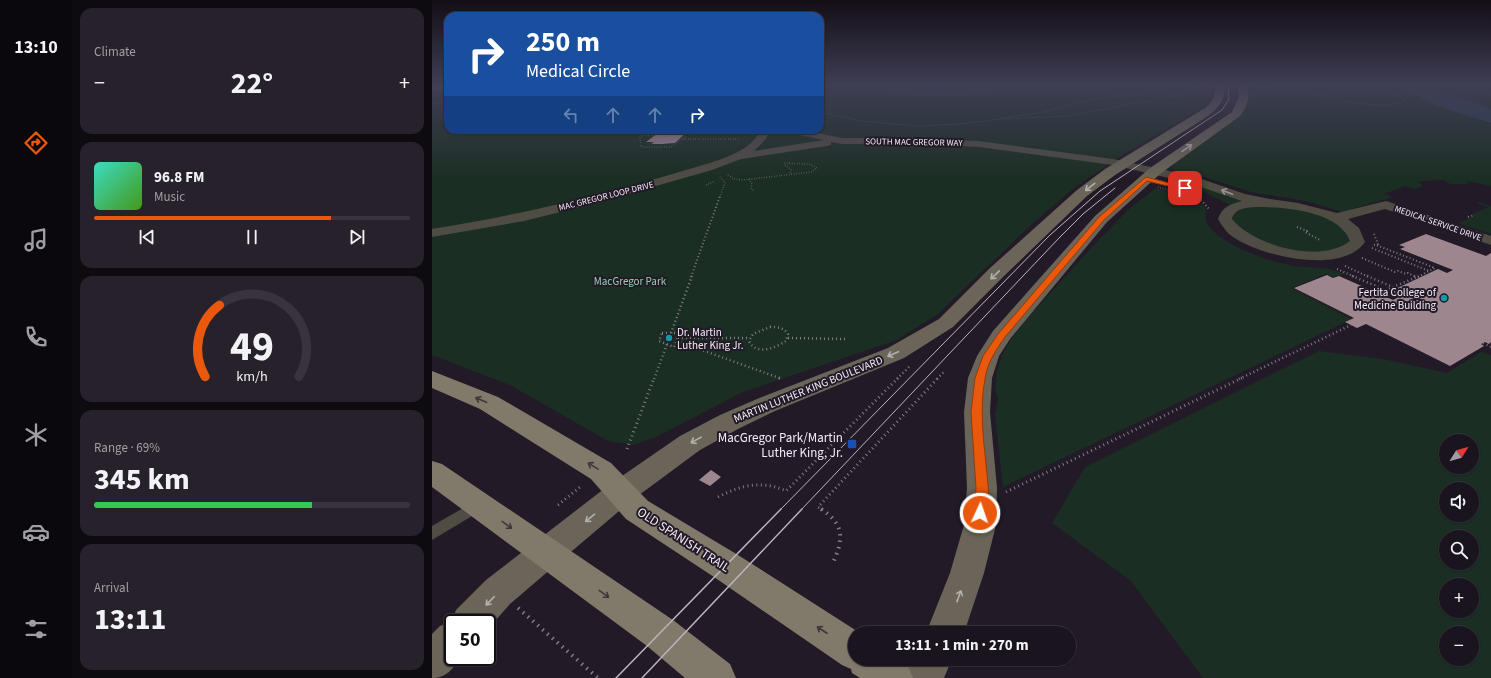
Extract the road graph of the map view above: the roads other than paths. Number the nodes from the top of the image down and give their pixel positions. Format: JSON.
{"nodes":[{"id":1,"x":1200,"y":117,"type":"edge"},
{"id":2,"x":1232,"y":117,"type":"edge"},
{"id":3,"x":807,"y":134,"type":"edge"},
{"id":4,"x":763,"y":135,"type":"edge"},
{"id":5,"x":842,"y":141,"type":"junction"},
{"id":6,"x":739,"y":156,"type":"junction"},
{"id":7,"x":1116,"y":168,"type":"junction"},
{"id":8,"x":1150,"y":175,"type":"junction"},
{"id":9,"x":1265,"y":202,"type":"junction"},
{"id":10,"x":1221,"y":205,"type":"junction"},
{"id":11,"x":1335,"y":218,"type":"junction"},
{"id":12,"x":432,"y":232,"type":"edge"},
{"id":13,"x":1491,"y":241,"type":"edge"},
{"id":14,"x":432,"y":379,"type":"edge"},
{"id":15,"x":432,"y":472,"type":"edge"},
{"id":16,"x":620,"y":493,"type":"junction"},
{"id":17,"x":479,"y":505,"type":"junction"},
{"id":18,"x":432,"y":534,"type":"edge"},
{"id":19,"x":547,"y":552,"type":"junction"},
{"id":20,"x":476,"y":614,"type":"edge"},
{"id":21,"x":948,"y":626,"type":"edge"},
{"id":22,"x":848,"y":647,"type":"edge"},
{"id":23,"x":876,"y":666,"type":"edge"},
{"id":24,"x":928,"y":666,"type":"edge"},
{"id":25,"x":716,"y":678,"type":"edge"},
{"id":26,"x":893,"y":678,"type":"edge"},
{"id":27,"x":922,"y":678,"type":"edge"}],
"edges":[{"from":1,"to":7,"type":"main road","name":"MARTIN LUTHER KING BOULEVARD"},
{"from":8,"to":2,"type":"main road","one_way":true},
{"from":3,"to":5,"type":"street","name":"SOUTH MAC GREGOR WAY"},
{"from":4,"to":6,"type":"street","name":"MAC GREGOR LOOP DRIVE"},
{"from":5,"to":6,"type":"street"},
{"from":5,"to":7,"type":"street","name":"SOUTH MAC GREGOR WAY"},
{"from":6,"to":12,"type":"street","name":"MAC GREGOR LOOP DRIVE"},
{"from":7,"to":8,"type":"street","name":"SOUTH MAC GREGOR WAY"},
{"from":7,"to":16,"type":"main road","name":"MARTIN LUTHER KING BOULEVARD","one_way":true},
{"from":9,"to":8,"type":"street","one_way":true},
{"from":8,"to":10,"type":"street"},
{"from":21,"to":8,"type":"main road","one_way":true},
{"from":9,"to":10,"type":"street"},
{"from":9,"to":11,"type":"street"},
{"from":10,"to":11,"type":"street"},
{"from":11,"to":13,"type":"street","name":"MEDICAL SERVICE DRIVE"},
{"from":16,"to":14,"type":"main road","name":"OLD SPANISH TRAIL","one_way":true},
{"from":15,"to":17,"type":"main road"},
{"from":16,"to":19,"type":"main road","name":"MARTIN LUTHER KING BOULEVARD","one_way":true},
{"from":22,"to":16,"type":"main road","name":"OLD SPANISH TRAIL","one_way":true},
{"from":17,"to":18,"type":"lane"},
{"from":17,"to":19,"type":"main road","one_way":true},
{"from":19,"to":20,"type":"main road","name":"MARTIN LUTHER KING BOULEVARD","one_way":true},
{"from":19,"to":25,"type":"main road","one_way":true},
{"from":23,"to":26,"type":"main road"},
{"from":24,"to":27,"type":"main road"}]}
